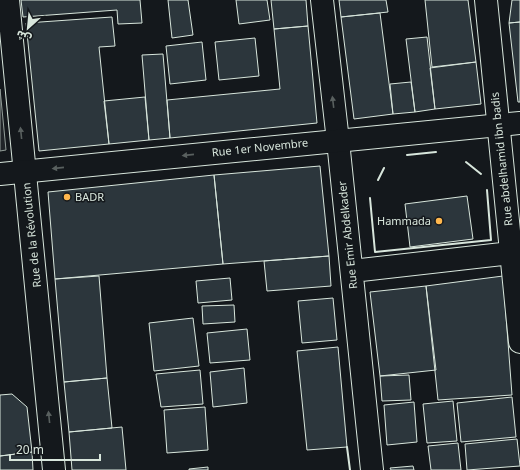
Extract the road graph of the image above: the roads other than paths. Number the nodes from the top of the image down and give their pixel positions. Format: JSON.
{"nodes":[{"id":1,"x":8,"y":0,"type":"edge"},
{"id":2,"x":322,"y":0,"type":"edge"},
{"id":3,"x":486,"y":0,"type":"edge"},
{"id":4,"x":520,"y":123,"type":"edge"},
{"id":5,"x":499,"y":125,"type":"junction"},
{"id":6,"x":338,"y":141,"type":"junction"},
{"id":7,"x":25,"y":171,"type":"junction"},
{"id":8,"x":0,"y":174,"type":"edge"},
{"id":9,"x":511,"y":253,"type":"junction"},
{"id":10,"x":352,"y":271,"type":"junction"},
{"id":11,"x":520,"y":342,"type":"edge"},
{"id":12,"x":54,"y":470,"type":"edge"},
{"id":13,"x":372,"y":470,"type":"edge"}],
"edges":[{"from":7,"to":1,"type":"street","name":"Rue de la Révolution","one_way":true},
{"from":6,"to":2,"type":"street","name":"Rue Emir Abdelkader","one_way":true},
{"from":3,"to":5,"type":"street","name":"Rue abdelhamid ibn badis"},
{"from":4,"to":5,"type":"street","name":"Rue 1er Novembre"},
{"from":5,"to":6,"type":"street","name":"Rue 1er Novembre"},
{"from":5,"to":9,"type":"street","name":"Rue abdelhamid ibn badis"},
{"from":6,"to":7,"type":"street","name":"Rue 1er Novembre","one_way":true},
{"from":6,"to":10,"type":"street","name":"Rue Emir Abdelkader"},
{"from":7,"to":8,"type":"street","name":"Rue 1er Novembre"},
{"from":12,"to":7,"type":"street","name":"Rue de la Révolution","one_way":true},
{"from":9,"to":10,"type":"street"},
{"from":9,"to":11,"type":"street","name":"Rue abdelhamid ibn badis"},
{"from":10,"to":13,"type":"street","name":"Rue Emir Abdelkader"}]}
